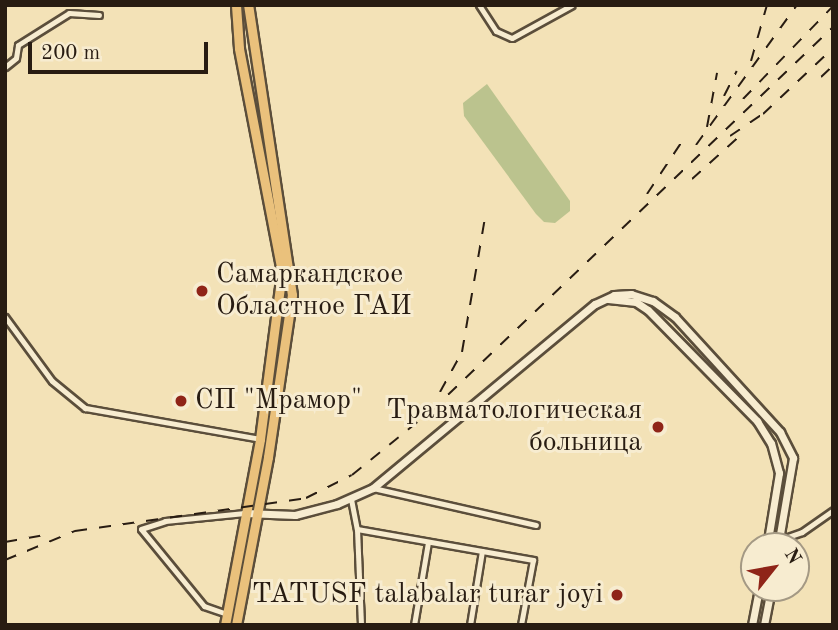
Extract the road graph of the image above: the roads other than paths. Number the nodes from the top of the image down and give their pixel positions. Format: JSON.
{"nodes":[{"id":1,"x":236,"y":5,"type":"edge"},
{"id":2,"x":247,"y":5,"type":"edge"},
{"id":3,"x":479,"y":5,"type":"edge"},
{"id":4,"x":572,"y":5,"type":"edge"},
{"id":5,"x":99,"y":15,"type":"dead end"},
{"id":6,"x":5,"y":67,"type":"edge"},
{"id":7,"x":604,"y":299,"type":"junction"},
{"id":8,"x":6,"y":317,"type":"edge"},
{"id":9,"x":260,"y":439,"type":"junction"},
{"id":10,"x":373,"y":488,"type":"junction"},
{"id":11,"x":351,"y":499,"type":"junction"},
{"id":12,"x":833,"y":510,"type":"edge"},
{"id":13,"x":245,"y":513,"type":"junction"},
{"id":14,"x":258,"y":514,"type":"junction"},
{"id":15,"x":536,"y":525,"type":"dead end"},
{"id":16,"x":357,"y":529,"type":"junction"},
{"id":17,"x":769,"y":532,"type":"edge"},
{"id":18,"x":781,"y":532,"type":"edge"},
{"id":19,"x":802,"y":532,"type":"edge"},
{"id":20,"x":428,"y":542,"type":"junction"},
{"id":21,"x":482,"y":551,"type":"junction"},
{"id":22,"x":756,"y":602,"type":"edge"},
{"id":23,"x":768,"y":602,"type":"edge"},
{"id":24,"x":227,"y":614,"type":"junction"},
{"id":25,"x":225,"y":625,"type":"edge"},
{"id":26,"x":236,"y":625,"type":"edge"},
{"id":27,"x":361,"y":625,"type":"edge"},
{"id":28,"x":414,"y":625,"type":"edge"},
{"id":29,"x":470,"y":625,"type":"edge"},
{"id":30,"x":522,"y":625,"type":"edge"},
{"id":31,"x":752,"y":625,"type":"edge"},
{"id":32,"x":764,"y":625,"type":"edge"}],
"edges":[{"from":1,"to":9,"type":"main road"},
{"from":2,"to":14,"type":"main road"},
{"from":3,"to":4,"type":"street"},
{"from":5,"to":6,"type":"street"},
{"from":7,"to":10,"type":"street"},
{"from":7,"to":17,"type":"street"},
{"from":7,"to":18,"type":"street"},
{"from":8,"to":9,"type":"street"},
{"from":9,"to":13,"type":"main road"},
{"from":10,"to":11,"type":"street"},
{"from":10,"to":15,"type":"street"},
{"from":11,"to":14,"type":"street"},
{"from":11,"to":16,"type":"street"},
{"from":12,"to":19,"type":"street"},
{"from":13,"to":14,"type":"street"},
{"from":13,"to":24,"type":"main road"},
{"from":13,"to":24,"type":"street"},
{"from":14,"to":26,"type":"main road"},
{"from":16,"to":20,"type":"street"},
{"from":16,"to":27,"type":"street"},
{"from":20,"to":21,"type":"street"},
{"from":20,"to":28,"type":"street"},
{"from":21,"to":29,"type":"street"},
{"from":21,"to":30,"type":"street"},
{"from":22,"to":31,"type":"street"},
{"from":23,"to":32,"type":"street"},
{"from":24,"to":25,"type":"main road"}]}
